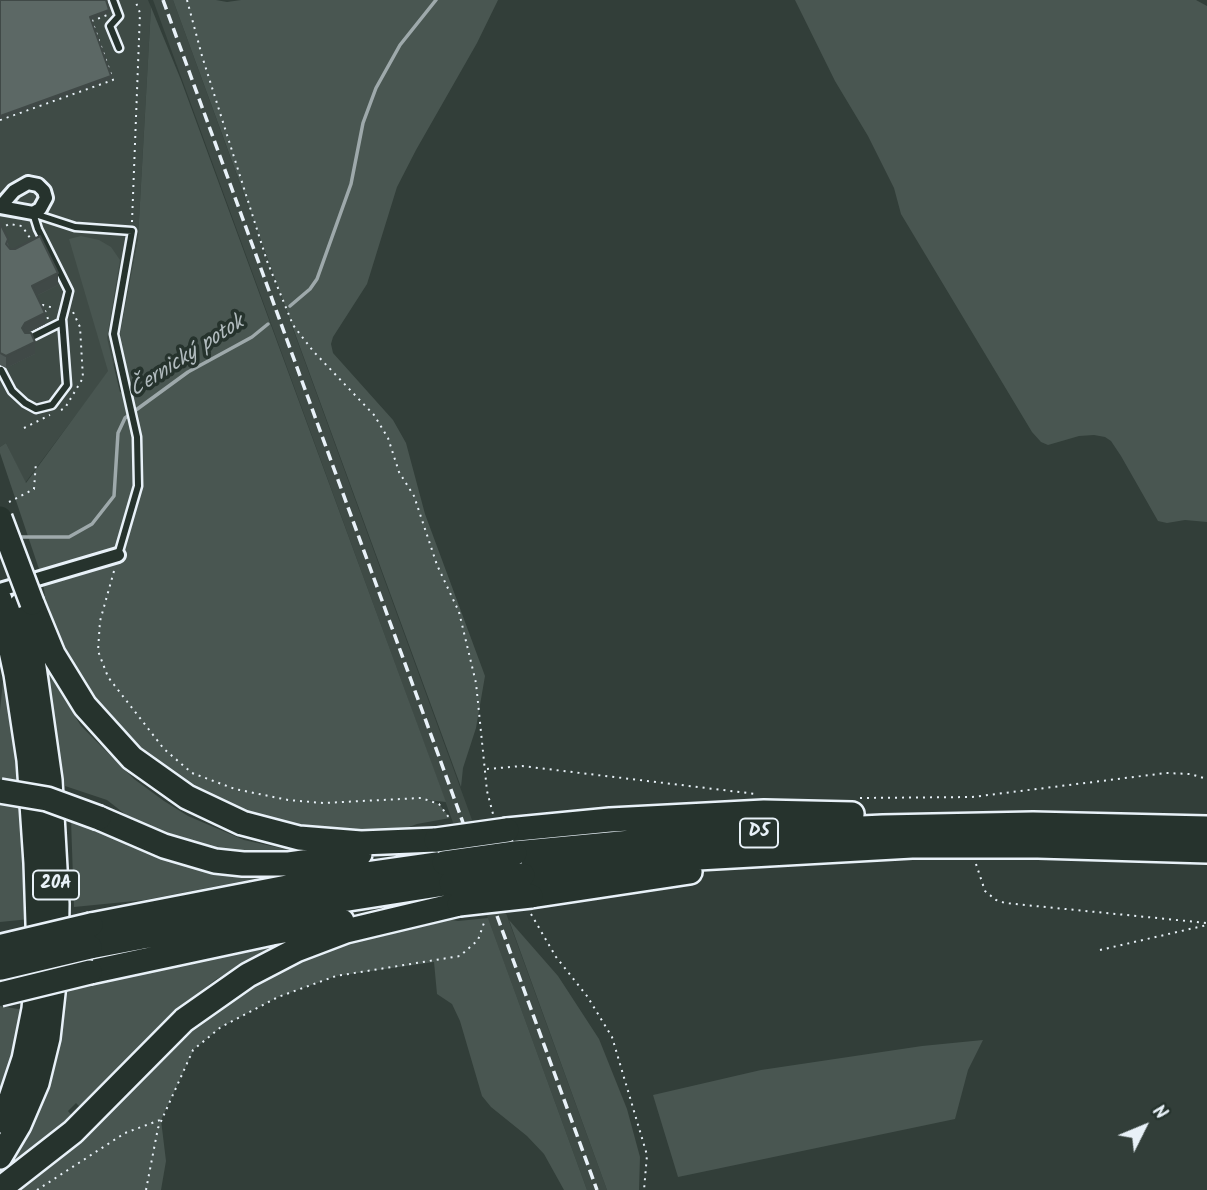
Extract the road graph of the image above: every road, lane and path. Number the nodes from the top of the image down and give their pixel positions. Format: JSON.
{"nodes":[{"id":1,"x":113,"y":0,"type":"edge"},
{"id":2,"x":135,"y":0,"type":"edge"},
{"id":3,"x":187,"y":0,"type":"edge"},
{"id":4,"x":118,"y":12,"type":"junction"},
{"id":5,"x":118,"y":48,"type":"dead end"},
{"id":6,"x":0,"y":120,"type":"edge"},
{"id":7,"x":0,"y":207,"type":"edge"},
{"id":8,"x":33,"y":213,"type":"junction"},
{"id":9,"x":0,"y":229,"type":"edge"},
{"id":10,"x":132,"y":231,"type":"junction"},
{"id":11,"x":42,"y":236,"type":"junction"},
{"id":12,"x":4,"y":238,"type":"edge"},
{"id":13,"x":33,"y":244,"type":"edge"},
{"id":14,"x":43,"y":305,"type":"edge"},
{"id":15,"x":39,"y":308,"type":"edge"},
{"id":16,"x":62,"y":322,"type":"junction"},
{"id":17,"x":28,"y":339,"type":"edge"},
{"id":18,"x":1,"y":370,"type":"edge"},
{"id":19,"x":36,"y":463,"type":"dead end"},
{"id":20,"x":4,"y":510,"type":"edge"},
{"id":21,"x":0,"y":526,"type":"edge"},
{"id":22,"x":118,"y":555,"type":"joint"},
{"id":23,"x":11,"y":601,"type":"edge"},
{"id":24,"x":486,"y":769,"type":"junction"},
{"id":25,"x":1207,"y":779,"type":"edge"},
{"id":26,"x":0,"y":791,"type":"edge"},
{"id":27,"x":757,"y":794,"type":"dead end"},
{"id":28,"x":851,"y":798,"type":"dead end"},
{"id":29,"x":500,"y":823,"type":"junction"},
{"id":30,"x":1033,"y":824,"type":"junction"},
{"id":31,"x":1003,"y":835,"type":"junction"},
{"id":32,"x":1201,"y":839,"type":"edge"},
{"id":33,"x":436,"y":840,"type":"junction"},
{"id":34,"x":971,"y":846,"type":"junction"},
{"id":35,"x":451,"y":883,"type":"junction"},
{"id":36,"x":525,"y":883,"type":"junction"},
{"id":37,"x":1207,"y":924,"type":"edge"},
{"id":38,"x":1100,"y":950,"type":"dead end"},
{"id":39,"x":1,"y":957,"type":"edge"},
{"id":40,"x":0,"y":994,"type":"edge"},
{"id":41,"x":161,"y":1120,"type":"dead end"},
{"id":42,"x":0,"y":1121,"type":"edge"},
{"id":43,"x":158,"y":1128,"type":"dead end"},
{"id":44,"x":0,"y":1157,"type":"edge"},
{"id":45,"x":0,"y":1189,"type":"edge"},
{"id":46,"x":37,"y":1190,"type":"edge"},
{"id":47,"x":146,"y":1190,"type":"edge"},
{"id":48,"x":645,"y":1190,"type":"edge"}],
"edges":[{"from":1,"to":4,"type":"lane"},
{"from":2,"to":10,"type":"path"},
{"from":3,"to":24,"type":"path"},
{"from":4,"to":5,"type":"lane"},
{"from":4,"to":6,"type":"path"},
{"from":7,"to":8,"type":"street"},
{"from":7,"to":8,"type":"street"},
{"from":8,"to":10,"type":"lane"},
{"from":8,"to":11,"type":"lane"},
{"from":9,"to":11,"type":"path"},
{"from":9,"to":12,"type":"path"},
{"from":10,"to":22,"type":"lane"},
{"from":11,"to":13,"type":"lane"},
{"from":11,"to":16,"type":"lane"},
{"from":14,"to":15,"type":"path"},
{"from":16,"to":17,"type":"lane"},
{"from":16,"to":18,"type":"lane"},
{"from":19,"to":20,"type":"path"},
{"from":20,"to":23,"type":"highway","bridge":true},
{"from":21,"to":23,"type":"highway","bridge":true},
{"from":22,"to":23,"type":"street"},
{"from":23,"to":33,"type":"highway"},
{"from":23,"to":42,"type":"highway"},
{"from":23,"to":44,"type":"highway","number":"20A"},
{"from":24,"to":27,"type":"path"},
{"from":24,"to":29,"type":"path"},
{"from":25,"to":28,"type":"path"},
{"from":26,"to":33,"type":"highway","bridge":true},
{"from":29,"to":30,"type":"highway"},
{"from":29,"to":33,"type":"highway","bridge":true},
{"from":30,"to":31,"type":"highway","number":"D5"},
{"from":30,"to":32,"type":"highway","number":"D5"},
{"from":31,"to":32,"type":"highway","number":"D5"},
{"from":31,"to":34,"type":"highway","number":"D5"},
{"from":31,"to":36,"type":"highway","number":"D5"},
{"from":34,"to":36,"type":"highway","number":"D5"},
{"from":34,"to":37,"type":"path"},
{"from":35,"to":36,"type":"highway","number":"D5","bridge":true},
{"from":35,"to":36,"type":"highway","bridge":true},
{"from":35,"to":39,"type":"highway","number":"D5","bridge":true},
{"from":35,"to":40,"type":"highway","bridge":true},
{"from":35,"to":45,"type":"highway"},
{"from":36,"to":48,"type":"path"},
{"from":37,"to":38,"type":"path"},
{"from":41,"to":46,"type":"path"},
{"from":43,"to":47,"type":"path"}]}
